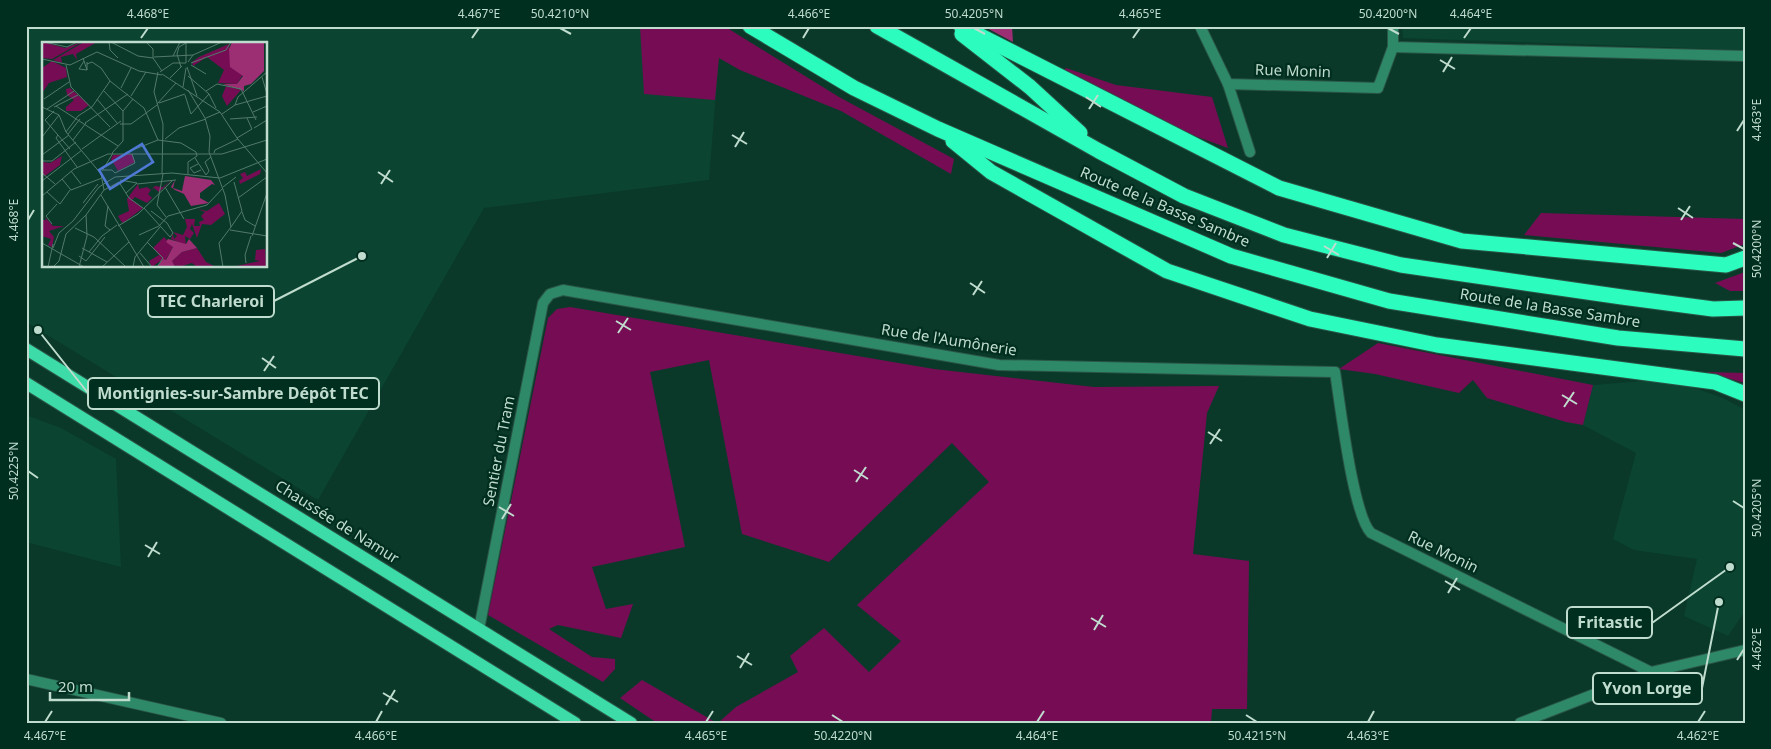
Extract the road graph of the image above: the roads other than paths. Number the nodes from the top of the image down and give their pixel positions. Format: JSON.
{"nodes":[{"id":1,"x":750,"y":26,"type":"edge"},
{"id":2,"x":877,"y":26,"type":"edge"},
{"id":3,"x":952,"y":26,"type":"edge"},
{"id":4,"x":961,"y":26,"type":"edge"},
{"id":5,"x":1200,"y":26,"type":"edge"},
{"id":6,"x":1393,"y":26,"type":"edge"},
{"id":7,"x":1393,"y":46,"type":"junction"},
{"id":8,"x":1745,"y":56,"type":"edge"},
{"id":9,"x":1228,"y":84,"type":"junction"},
{"id":10,"x":938,"y":129,"type":"junction"},
{"id":11,"x":1099,"y":151,"type":"junction"},
{"id":12,"x":1250,"y":152,"type":"dead end"},
{"id":13,"x":1745,"y":258,"type":"edge"},
{"id":14,"x":563,"y":290,"type":"joint"},
{"id":15,"x":1745,"y":308,"type":"edge"},
{"id":16,"x":26,"y":349,"type":"edge"},
{"id":17,"x":1745,"y":349,"type":"edge"},
{"id":18,"x":1335,"y":372,"type":"joint"},
{"id":19,"x":26,"y":383,"type":"edge"},
{"id":20,"x":1745,"y":394,"type":"edge"},
{"id":21,"x":479,"y":629,"type":"junction"},
{"id":22,"x":1745,"y":650,"type":"edge"},
{"id":23,"x":1651,"y":672,"type":"junction"},
{"id":24,"x":26,"y":679,"type":"edge"},
{"id":25,"x":222,"y":723,"type":"edge"},
{"id":26,"x":575,"y":723,"type":"edge"},
{"id":27,"x":631,"y":723,"type":"edge"},
{"id":28,"x":1520,"y":723,"type":"edge"}],
"edges":[{"from":1,"to":10,"type":"highway","name":"Route de la Basse Sambre"},
{"from":2,"to":11,"type":"highway","name":"Route de la Basse Sambre"},
{"from":3,"to":11,"type":"highway"},
{"from":4,"to":13,"type":"highway"},
{"from":5,"to":9,"type":"street"},
{"from":6,"to":7,"type":"street"},
{"from":7,"to":8,"type":"street"},
{"from":7,"to":9,"type":"street","name":"Rue Monin"},
{"from":9,"to":12,"type":"street"},
{"from":10,"to":17,"type":"highway","name":"Route de la Basse Sambre"},
{"from":10,"to":20,"type":"highway"},
{"from":11,"to":15,"type":"highway","name":"Route de la Basse Sambre"},
{"from":14,"to":18,"type":"street","name":"Rue de l'Aumônerie"},
{"from":14,"to":21,"type":"street","name":"Sentier du Tram"},
{"from":16,"to":21,"type":"main road","name":"Chaussée de Namur"},
{"from":18,"to":23,"type":"street","name":"Rue Monin"},
{"from":19,"to":26,"type":"main road"},
{"from":21,"to":27,"type":"main road","name":"Chaussée de Namur"},
{"from":22,"to":23,"type":"street"},
{"from":23,"to":28,"type":"street"},
{"from":24,"to":25,"type":"street"}]}
